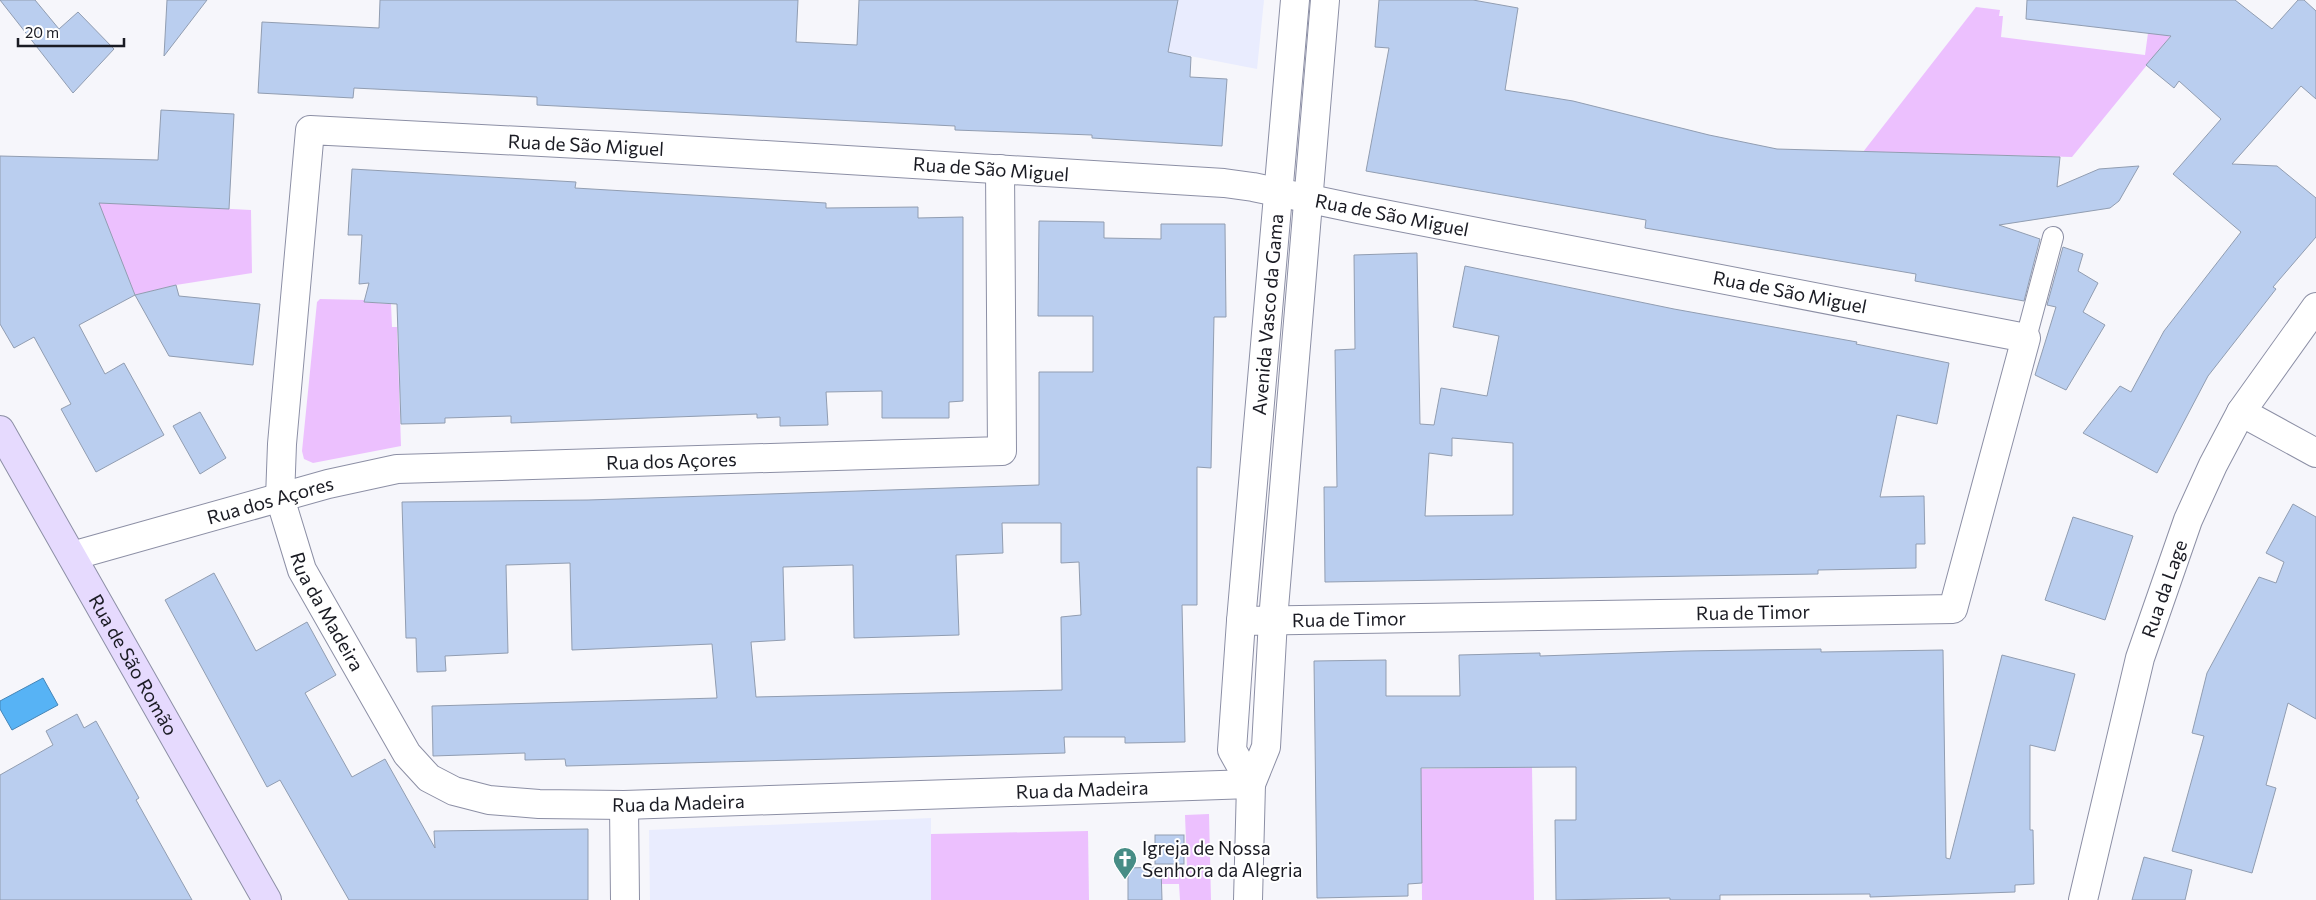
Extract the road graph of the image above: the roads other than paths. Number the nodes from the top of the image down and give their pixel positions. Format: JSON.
{"nodes":[{"id":1,"x":1295,"y":3,"type":"edge"},
{"id":2,"x":1325,"y":4,"type":"edge"},
{"id":3,"x":1000,"y":169,"type":"junction"},
{"id":4,"x":1279,"y":192,"type":"junction"},
{"id":5,"x":1310,"y":198,"type":"junction"},
{"id":6,"x":2053,"y":237,"type":"dead end"},
{"id":7,"x":2316,"y":308,"type":"edge"},
{"id":8,"x":2026,"y":338,"type":"junction"},
{"id":9,"x":2241,"y":412,"type":"junction"},
{"id":10,"x":4,"y":448,"type":"edge"},
{"id":11,"x":2316,"y":453,"type":"edge"},
{"id":12,"x":280,"y":498,"type":"junction"},
{"id":13,"x":72,"y":556,"type":"junction"},
{"id":14,"x":1273,"y":620,"type":"junction"},
{"id":15,"x":1241,"y":621,"type":"junction"},
{"id":16,"x":1251,"y":784,"type":"junction"},
{"id":17,"x":624,"y":805,"type":"junction"},
{"id":18,"x":267,"y":900,"type":"edge"},
{"id":19,"x":625,"y":900,"type":"edge"},
{"id":20,"x":1248,"y":900,"type":"edge"},
{"id":21,"x":2083,"y":900,"type":"edge"}],
"edges":[{"from":1,"to":2,"type":"street","name":"Avenida Vasco da Gama"},
{"from":1,"to":4,"type":"street","name":"Avenida Vasco da Gama"},
{"from":2,"to":5,"type":"street","name":"Avenida Vasco da Gama"},
{"from":3,"to":4,"type":"street","name":"Rua de São Miguel"},
{"from":3,"to":12,"type":"street","name":"Rua dos Açores"},
{"from":3,"to":12,"type":"street","name":"Rua de São Miguel"},
{"from":4,"to":5,"type":"street","name":"Rua de São Miguel"},
{"from":4,"to":15,"type":"street","name":"Avenida Vasco da Gama"},
{"from":5,"to":8,"type":"street","name":"Rua de São Miguel"},
{"from":5,"to":14,"type":"street","name":"Avenida Vasco da Gama"},
{"from":6,"to":8,"type":"lane"},
{"from":7,"to":9,"type":"street","name":"Rua da Lage"},
{"from":8,"to":14,"type":"street","name":"Rua de Timor"},
{"from":9,"to":11,"type":"street"},
{"from":9,"to":21,"type":"street","name":"Rua da Lage"},
{"from":10,"to":13,"type":"main road","name":"Rua de São Romão"},
{"from":12,"to":13,"type":"street","name":"Rua dos Açores"},
{"from":12,"to":17,"type":"street","name":"Rua da Madeira"},
{"from":13,"to":18,"type":"main road","name":"Rua de São Romão"},
{"from":14,"to":15,"type":"street"},
{"from":14,"to":16,"type":"street","name":"Avenida Vasco da Gama"},
{"from":15,"to":16,"type":"street","name":"Avenida Vasco da Gama"},
{"from":16,"to":17,"type":"street","name":"Rua da Madeira"},
{"from":16,"to":20,"type":"street","name":"Avenida Vasco da Gama"},
{"from":17,"to":19,"type":"street"}]}
